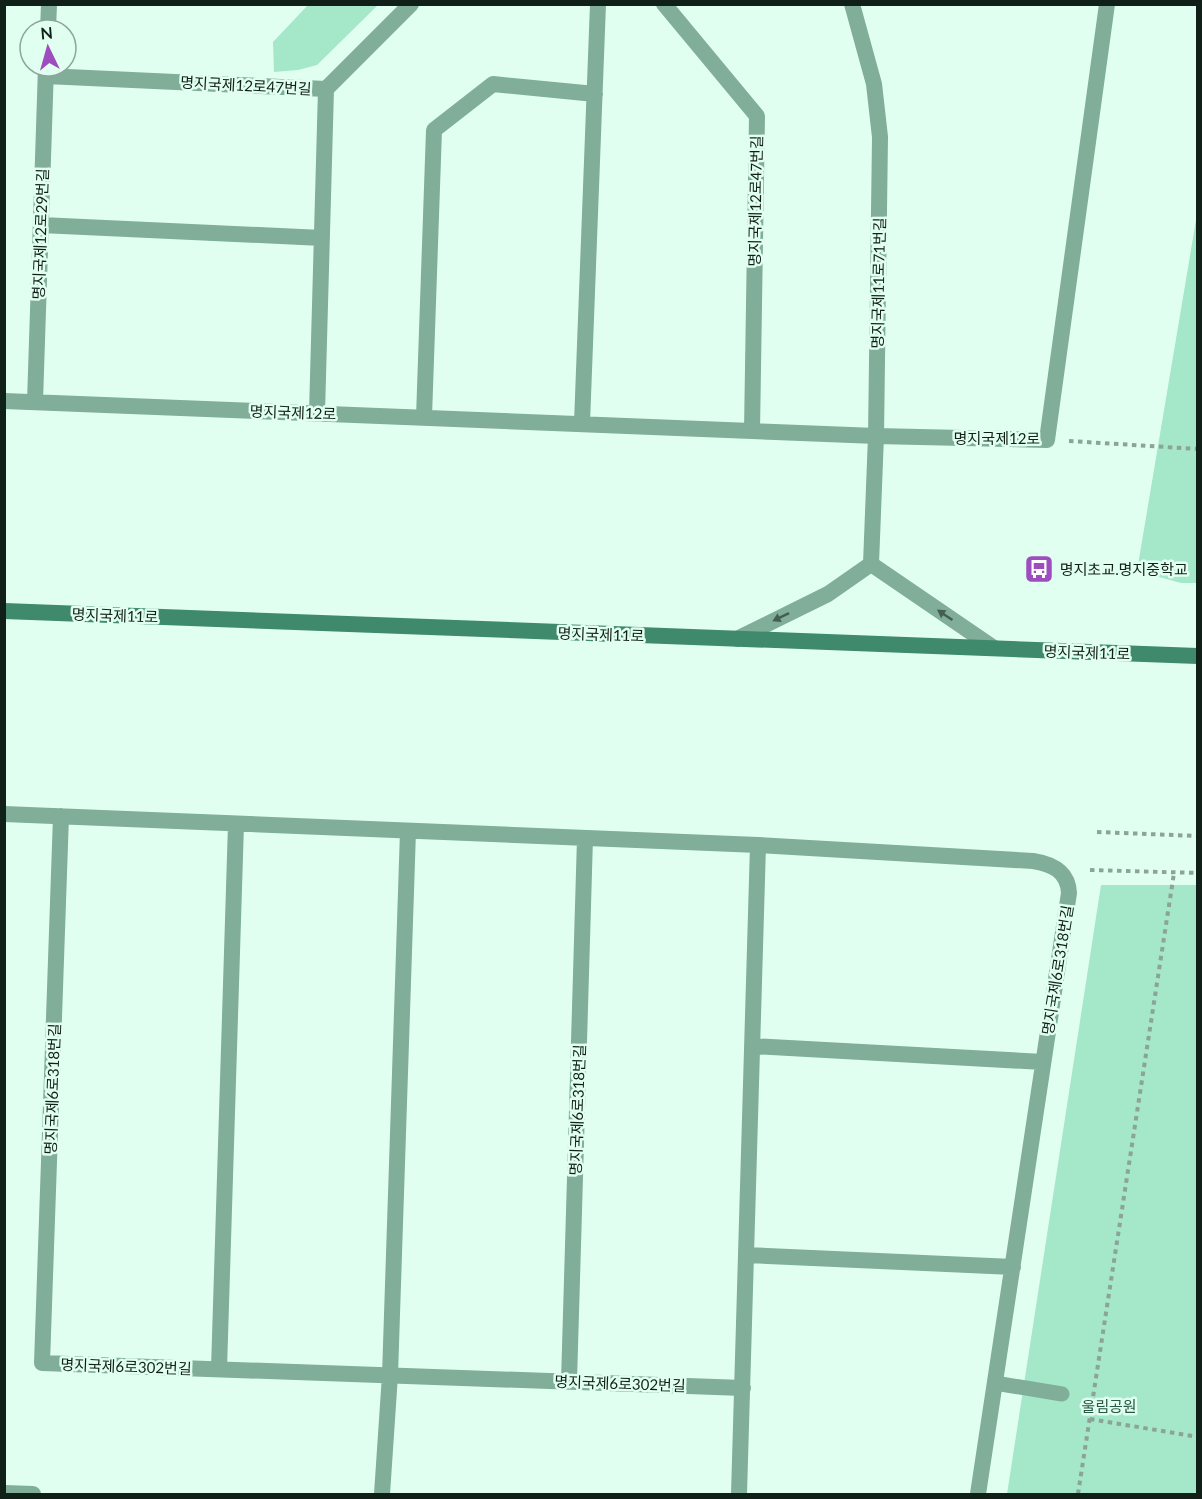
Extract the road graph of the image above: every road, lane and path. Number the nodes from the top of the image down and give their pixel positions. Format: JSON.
{"nodes":[{"id":1,"x":411,"y":4,"type":"edge"},
{"id":2,"x":598,"y":4,"type":"edge"},
{"id":3,"x":664,"y":4,"type":"edge"},
{"id":4,"x":852,"y":4,"type":"edge"},
{"id":5,"x":1107,"y":4,"type":"edge"},
{"id":6,"x":78,"y":73,"type":"edge"},
{"id":7,"x":46,"y":78,"type":"edge"},
{"id":8,"x":326,"y":89,"type":"junction"},
{"id":9,"x":595,"y":94,"type":"junction"},
{"id":10,"x":40,"y":225,"type":"junction"},
{"id":11,"x":322,"y":238,"type":"junction"},
{"id":12,"x":4,"y":401,"type":"edge"},
{"id":13,"x":35,"y":402,"type":"junction"},
{"id":14,"x":317,"y":413,"type":"junction"},
{"id":15,"x":424,"y":417,"type":"junction"},
{"id":16,"x":582,"y":423,"type":"junction"},
{"id":17,"x":752,"y":431,"type":"junction"},
{"id":18,"x":876,"y":436,"type":"junction"},
{"id":19,"x":1047,"y":440,"type":"junction"},
{"id":20,"x":1197,"y":449,"type":"edge"},
{"id":21,"x":871,"y":564,"type":"junction"},
{"id":22,"x":4,"y":611,"type":"edge"},
{"id":23,"x":737,"y":639,"type":"junction"},
{"id":24,"x":994,"y":648,"type":"junction"},
{"id":25,"x":1197,"y":656,"type":"edge"},
{"id":26,"x":4,"y":814,"type":"edge"},
{"id":27,"x":61,"y":816,"type":"junction"},
{"id":28,"x":236,"y":824,"type":"junction"},
{"id":29,"x":408,"y":831,"type":"junction"},
{"id":30,"x":1097,"y":832,"type":"dead end"},
{"id":31,"x":1197,"y":836,"type":"edge"},
{"id":32,"x":585,"y":838,"type":"junction"},
{"id":33,"x":758,"y":845,"type":"junction"},
{"id":34,"x":1090,"y":870,"type":"dead end"},
{"id":35,"x":1174,"y":873,"type":"junction"},
{"id":36,"x":1197,"y":873,"type":"edge"},
{"id":37,"x":752,"y":1046,"type":"junction"},
{"id":38,"x":1043,"y":1062,"type":"junction"},
{"id":39,"x":746,"y":1255,"type":"junction"},
{"id":40,"x":1012,"y":1267,"type":"junction"},
{"id":41,"x":42,"y":1363,"type":"joint"},
{"id":42,"x":219,"y":1369,"type":"junction"},
{"id":43,"x":390,"y":1375,"type":"junction"},
{"id":44,"x":569,"y":1382,"type":"junction"},
{"id":45,"x":995,"y":1383,"type":"junction"},
{"id":46,"x":742,"y":1388,"type":"junction"},
{"id":47,"x":1062,"y":1394,"type":"dead end"},
{"id":48,"x":1090,"y":1419,"type":"junction"},
{"id":49,"x":1197,"y":1437,"type":"edge"},
{"id":50,"x":4,"y":1493,"type":"edge"},
{"id":51,"x":33,"y":1494,"type":"edge"},
{"id":52,"x":382,"y":1494,"type":"edge"},
{"id":53,"x":739,"y":1494,"type":"edge"},
{"id":54,"x":978,"y":1494,"type":"edge"},
{"id":55,"x":1078,"y":1494,"type":"edge"}],
"edges":[{"from":1,"to":8,"type":"street","name":"명지국제12로47번길"},
{"from":2,"to":9,"type":"street"},
{"from":3,"to":17,"type":"street","name":"명지국제12로47번길"},
{"from":4,"to":18,"type":"street","name":"명지국제11로71번길"},
{"from":5,"to":19,"type":"street","name":"명지국제12로"},
{"from":6,"to":8,"type":"street","name":"명지국제12로47번길"},
{"from":7,"to":10,"type":"street","name":"명지국제12로29번길"},
{"from":8,"to":11,"type":"street"},
{"from":9,"to":15,"type":"street"},
{"from":9,"to":16,"type":"street"},
{"from":10,"to":11,"type":"street"},
{"from":10,"to":13,"type":"street","name":"명지국제12로29번길"},
{"from":11,"to":14,"type":"street"},
{"from":12,"to":13,"type":"street","name":"명지국제12로"},
{"from":13,"to":14,"type":"street","name":"명지국제12로"},
{"from":14,"to":15,"type":"street","name":"명지국제12로"},
{"from":15,"to":16,"type":"street","name":"명지국제12로"},
{"from":16,"to":17,"type":"street","name":"명지국제12로"},
{"from":17,"to":18,"type":"street","name":"명지국제12로"},
{"from":18,"to":19,"type":"street","name":"명지국제12로"},
{"from":18,"to":21,"type":"street","name":"명지국제11로71번길"},
{"from":19,"to":20,"type":"path"},
{"from":21,"to":23,"type":"street","one_way":true},
{"from":24,"to":21,"type":"street","one_way":true},
{"from":22,"to":23,"type":"main road","name":"명지국제11로"},
{"from":23,"to":24,"type":"main road","name":"명지국제11로"},
{"from":24,"to":25,"type":"main road","name":"명지국제11로"},
{"from":26,"to":27,"type":"street","name":"명지국제6로318번길"},
{"from":27,"to":28,"type":"street","name":"명지국제6로318번길"},
{"from":27,"to":41,"type":"street","name":"명지국제6로318번길"},
{"from":28,"to":29,"type":"street","name":"명지국제6로318번길"},
{"from":28,"to":42,"type":"street"},
{"from":29,"to":32,"type":"street","name":"명지국제6로318번길"},
{"from":29,"to":43,"type":"street"},
{"from":30,"to":31,"type":"path"},
{"from":32,"to":33,"type":"street","name":"명지국제6로318번길"},
{"from":32,"to":44,"type":"street","name":"명지국제6로318번길"},
{"from":33,"to":37,"type":"street"},
{"from":33,"to":38,"type":"street","name":"명지국제6로318번길"},
{"from":34,"to":35,"type":"path"},
{"from":35,"to":36,"type":"path"},
{"from":35,"to":48,"type":"path"},
{"from":37,"to":38,"type":"street"},
{"from":37,"to":39,"type":"street"},
{"from":38,"to":40,"type":"street","name":"명지국제6로318번길"},
{"from":39,"to":40,"type":"street"},
{"from":39,"to":46,"type":"street"},
{"from":40,"to":45,"type":"street","name":"명지국제6로318번길"},
{"from":41,"to":42,"type":"street","name":"명지국제6로302번길"},
{"from":42,"to":43,"type":"street","name":"명지국제6로302번길"},
{"from":43,"to":44,"type":"street","name":"명지국제6로302번길"},
{"from":43,"to":52,"type":"street"},
{"from":44,"to":46,"type":"street","name":"명지국제6로302번길"},
{"from":45,"to":47,"type":"lane"},
{"from":45,"to":54,"type":"street","name":"명지국제6로318번길"},
{"from":46,"to":53,"type":"street"},
{"from":48,"to":49,"type":"path"},
{"from":48,"to":55,"type":"path"},
{"from":50,"to":51,"type":"street"}]}
